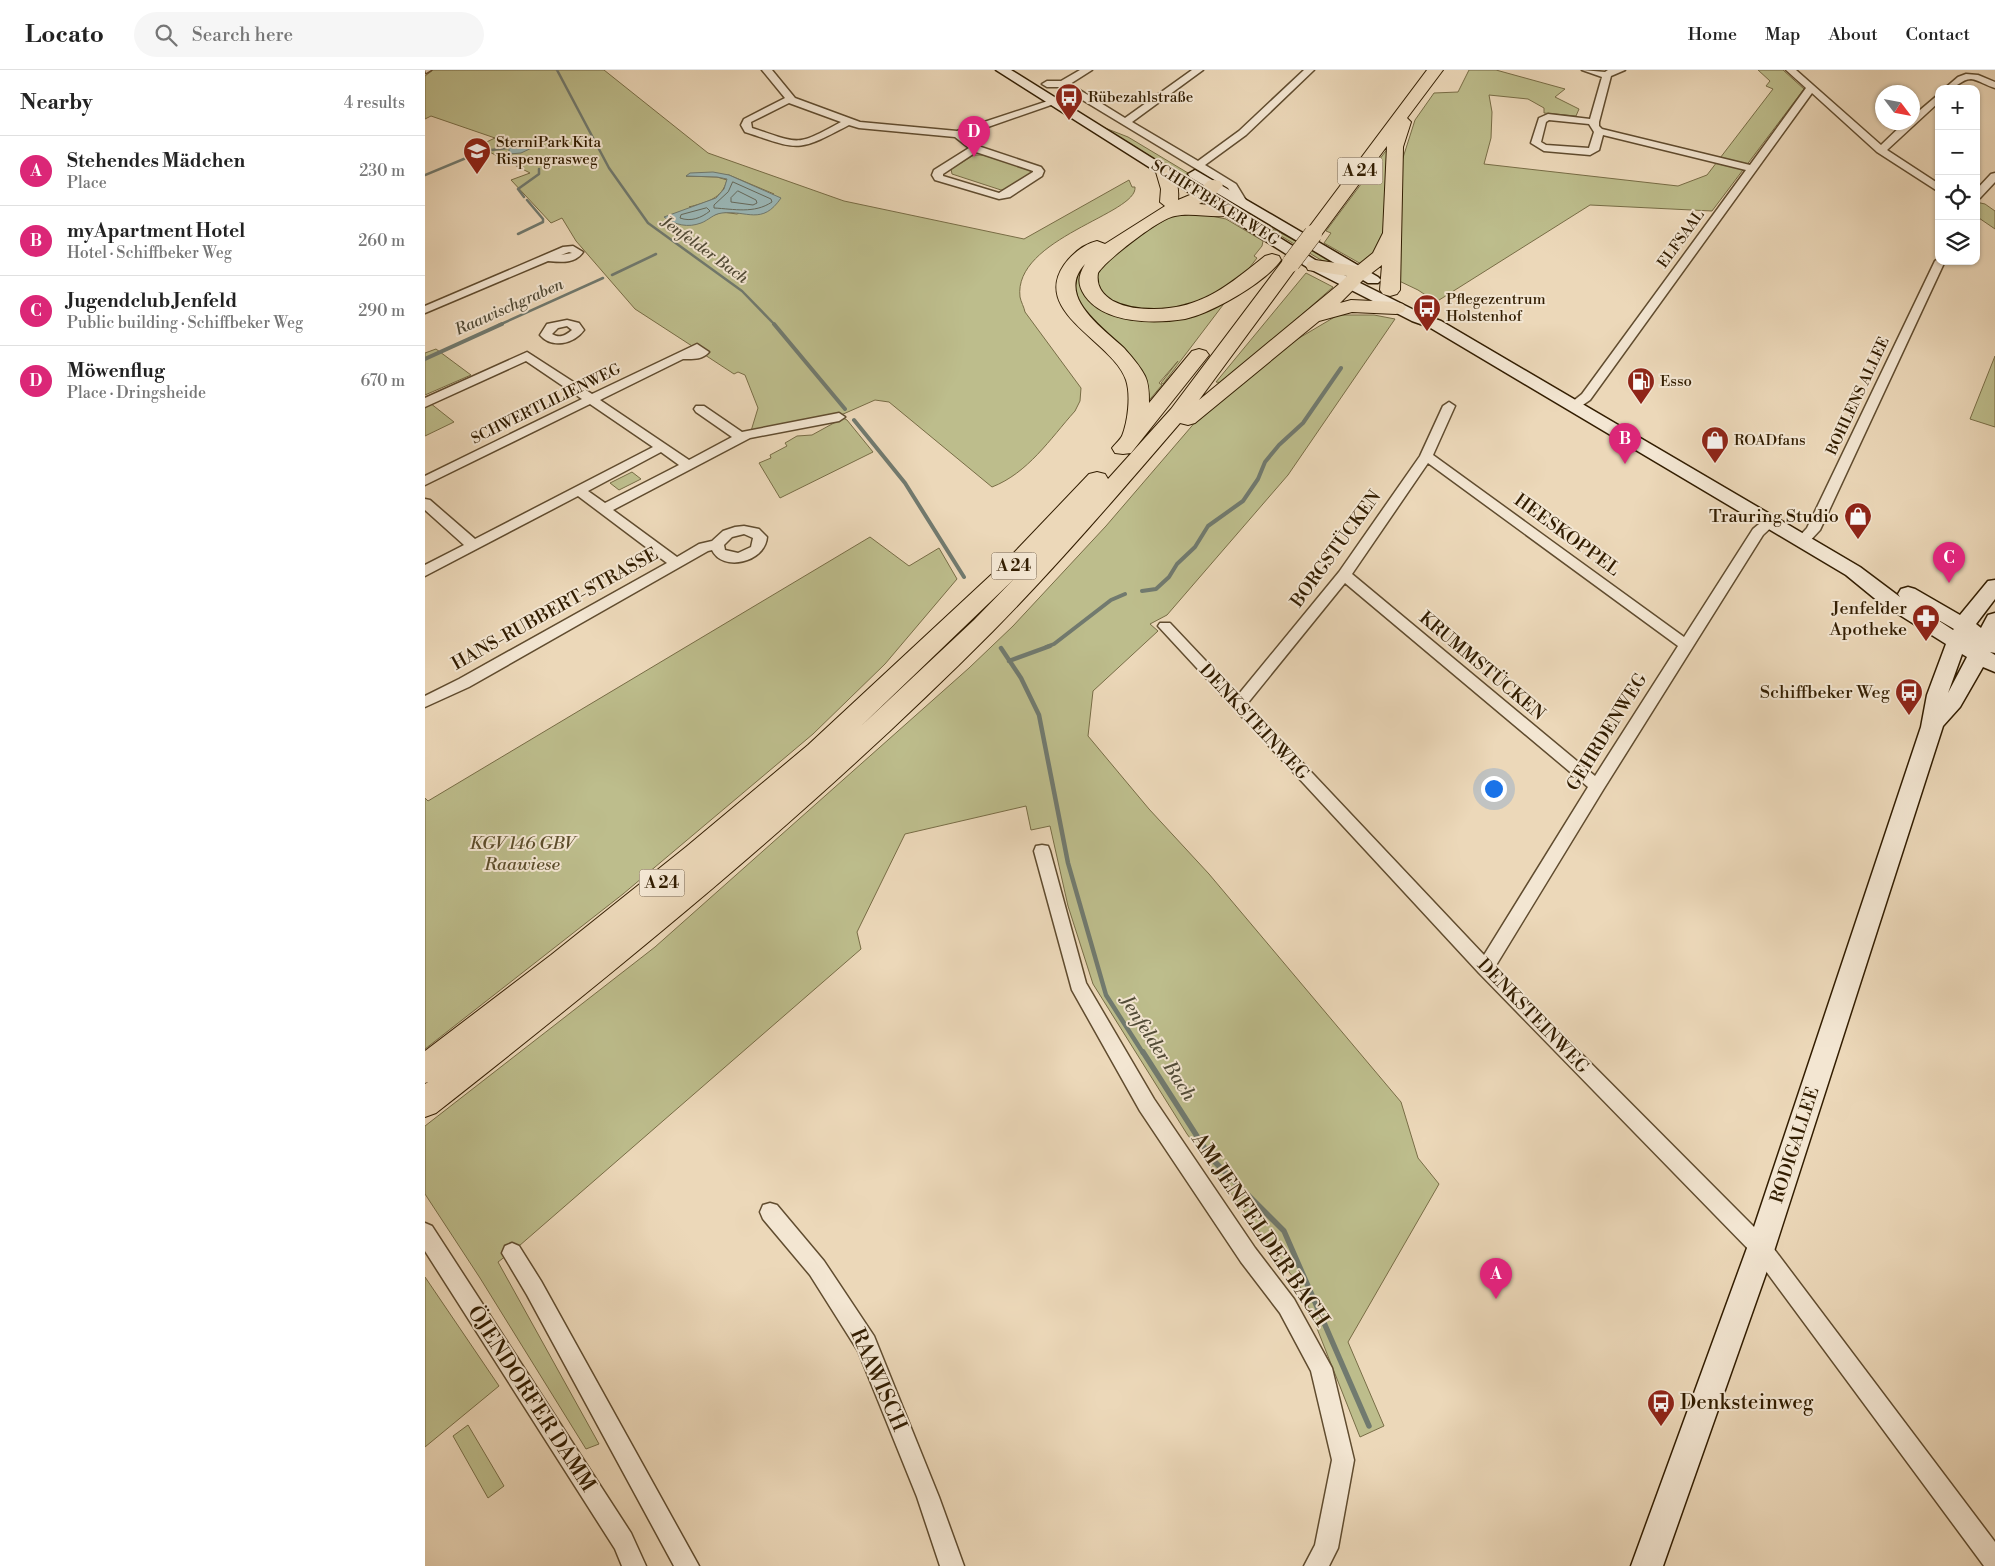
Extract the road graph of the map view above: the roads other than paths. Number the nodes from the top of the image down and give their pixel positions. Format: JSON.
{"nodes":[{"id":1,"x":767,"y":70,"type":"edge"},
{"id":2,"x":1003,"y":70,"type":"edge"},
{"id":3,"x":1024,"y":70,"type":"edge"},
{"id":4,"x":1087,"y":70,"type":"edge"},
{"id":5,"x":1198,"y":70,"type":"edge"},
{"id":6,"x":1309,"y":70,"type":"edge"},
{"id":7,"x":1417,"y":70,"type":"edge"},
{"id":8,"x":1435,"y":70,"type":"edge"},
{"id":9,"x":1587,"y":70,"type":"edge"},
{"id":10,"x":1620,"y":70,"type":"edge"},
{"id":11,"x":1791,"y":70,"type":"edge"},
{"id":12,"x":1607,"y":75,"type":"junction"},
{"id":13,"x":1047,"y":84,"type":"junction"},
{"id":14,"x":1063,"y":84,"type":"junction"},
{"id":15,"x":1952,"y":85,"type":"edge"},
{"id":16,"x":1995,"y":85,"type":"edge"},
{"id":17,"x":1811,"y":88,"type":"junction"},
{"id":18,"x":1069,"y":97,"type":"junction"},
{"id":19,"x":790,"y":100,"type":"junction"},
{"id":20,"x":1935,"y":101,"type":"edge"},
{"id":21,"x":1055,"y":102,"type":"junction"},
{"id":22,"x":1407,"y":108,"type":"junction"},
{"id":23,"x":1920,"y":115,"type":"edge"},
{"id":24,"x":1127,"y":121,"type":"junction"},
{"id":25,"x":847,"y":122,"type":"junction"},
{"id":26,"x":1597,"y":126,"type":"junction"},
{"id":27,"x":1903,"y":130,"type":"edge"},
{"id":28,"x":958,"y":134,"type":"junction"},
{"id":29,"x":975,"y":148,"type":"junction"},
{"id":30,"x":1881,"y":150,"type":"junction"},
{"id":31,"x":1198,"y":165,"type":"junction"},
{"id":32,"x":1752,"y":168,"type":"junction"},
{"id":33,"x":1165,"y":172,"type":"junction"},
{"id":34,"x":1995,"y":176,"type":"edge"},
{"id":35,"x":1935,"y":186,"type":"edge"},
{"id":36,"x":1203,"y":191,"type":"junction"},
{"id":37,"x":1980,"y":192,"type":"edge"},
{"id":38,"x":1242,"y":202,"type":"junction"},
{"id":39,"x":1169,"y":208,"type":"junction"},
{"id":40,"x":1226,"y":211,"type":"junction"},
{"id":41,"x":1306,"y":230,"type":"junction"},
{"id":42,"x":1391,"y":236,"type":"junction"},
{"id":43,"x":545,"y":258,"type":"dead end"},
{"id":44,"x":1280,"y":259,"type":"junction"},
{"id":45,"x":1938,"y":265,"type":"edge"},
{"id":46,"x":1315,"y":266,"type":"joint"},
{"id":47,"x":1355,"y":279,"type":"junction"},
{"id":48,"x":1393,"y":299,"type":"junction"},
{"id":49,"x":425,"y":310,"type":"edge"},
{"id":50,"x":1307,"y":321,"type":"junction"},
{"id":51,"x":555,"y":340,"type":"dead end"},
{"id":52,"x":681,"y":355,"type":"dead end"},
{"id":53,"x":527,"y":356,"type":"junction"},
{"id":54,"x":592,"y":400,"type":"junction"},
{"id":55,"x":425,"y":403,"type":"edge"},
{"id":56,"x":1449,"y":406,"type":"dead end"},
{"id":57,"x":1573,"y":406,"type":"junction"},
{"id":58,"x":700,"y":409,"type":"dead end"},
{"id":59,"x":839,"y":417,"type":"dead end"},
{"id":60,"x":740,"y":437,"type":"junction"},
{"id":61,"x":1131,"y":439,"type":"junction"},
{"id":62,"x":662,"y":447,"type":"junction"},
{"id":63,"x":1426,"y":456,"type":"junction"},
{"id":64,"x":688,"y":466,"type":"junction"},
{"id":65,"x":1127,"y":473,"type":"junction"},
{"id":66,"x":425,"y":481,"type":"edge"},
{"id":67,"x":579,"y":490,"type":"junction"},
{"id":68,"x":425,"y":503,"type":"edge"},
{"id":69,"x":604,"y":510,"type":"junction"},
{"id":70,"x":1770,"y":522,"type":"junction"},
{"id":71,"x":1802,"y":541,"type":"junction"},
{"id":72,"x":473,"y":545,"type":"junction"},
{"id":73,"x":717,"y":545,"type":"dead end"},
{"id":74,"x":677,"y":563,"type":"junction"},
{"id":75,"x":425,"y":570,"type":"edge"},
{"id":76,"x":1344,"y":574,"type":"junction"},
{"id":77,"x":1995,"y":586,"type":"edge"},
{"id":78,"x":1995,"y":620,"type":"edge"},
{"id":79,"x":1165,"y":626,"type":"dead end"},
{"id":80,"x":1961,"y":633,"type":"junction"},
{"id":81,"x":1686,"y":645,"type":"junction"},
{"id":82,"x":1986,"y":646,"type":"edge"},
{"id":83,"x":1995,"y":665,"type":"edge"},
{"id":84,"x":425,"y":702,"type":"edge"},
{"id":85,"x":1238,"y":705,"type":"junction"},
{"id":86,"x":1933,"y":722,"type":"junction"},
{"id":87,"x":1597,"y":786,"type":"junction"},
{"id":88,"x":1042,"y":851,"type":"dead end"},
{"id":89,"x":1485,"y":968,"type":"junction"},
{"id":90,"x":425,"y":1069,"type":"edge"},
{"id":91,"x":425,"y":1103,"type":"edge"},
{"id":92,"x":770,"y":1212,"type":"dead end"},
{"id":93,"x":425,"y":1233,"type":"edge"},
{"id":94,"x":1761,"y":1248,"type":"junction"},
{"id":95,"x":512,"y":1253,"type":"dead end"},
{"id":96,"x":1995,"y":1561,"type":"edge"},
{"id":97,"x":634,"y":1566,"type":"edge"},
{"id":98,"x":687,"y":1566,"type":"edge"},
{"id":99,"x":952,"y":1566,"type":"edge"},
{"id":100,"x":1316,"y":1566,"type":"edge"},
{"id":101,"x":1647,"y":1566,"type":"edge"}],
"edges":[{"from":1,"to":19,"type":"street"},
{"from":2,"to":21,"type":"main road","name":"SCHIFFBEKER WEG"},
{"from":3,"to":13,"type":"main road","name":"SCHIFFBEKER WEG"},
{"from":4,"to":14,"type":"street"},
{"from":5,"to":24,"type":"street"},
{"from":6,"to":31,"type":"street"},
{"from":7,"to":41,"type":"highway","number":"A 24"},
{"from":8,"to":22,"type":"highway","number":"A 24"},
{"from":9,"to":12,"type":"street"},
{"from":10,"to":12,"type":"street"},
{"from":11,"to":17,"type":"street"},
{"from":12,"to":26,"type":"street"},
{"from":13,"to":14,"type":"street"},
{"from":13,"to":18,"type":"main road","name":"SCHIFFBEKER WEG"},
{"from":14,"to":24,"type":"street","name":"SCHIFFBEKER WEG"},
{"from":15,"to":16,"type":"street"},
{"from":17,"to":30,"type":"street"},
{"from":17,"to":32,"type":"street","name":"ELFSAAL"},
{"from":18,"to":21,"type":"street"},
{"from":18,"to":36,"type":"main road","name":"SCHIFFBEKER WEG"},
{"from":19,"to":25,"type":"street"},
{"from":19,"to":25,"type":"street"},
{"from":20,"to":23,"type":"street"},
{"from":21,"to":28,"type":"street"},
{"from":21,"to":33,"type":"main road","name":"SCHIFFBEKER WEG"},
{"from":22,"to":41,"type":"highway","number":"A 24"},
{"from":22,"to":42,"type":"highway"},
{"from":24,"to":31,"type":"street","name":"SCHIFFBEKER WEG"},
{"from":25,"to":28,"type":"street"},
{"from":26,"to":26,"type":"street"},
{"from":26,"to":32,"type":"street"},
{"from":27,"to":30,"type":"street"},
{"from":28,"to":29,"type":"street"},
{"from":29,"to":29,"type":"street"},
{"from":30,"to":35,"type":"street"},
{"from":31,"to":38,"type":"street","name":"SCHIFFBEKER WEG"},
{"from":32,"to":57,"type":"street","name":"ELFSAAL"},
{"from":33,"to":36,"type":"main road","name":"SCHIFFBEKER WEG"},
{"from":33,"to":39,"type":"highway"},
{"from":34,"to":37,"type":"street"},
{"from":36,"to":38,"type":"main road","name":"SCHIFFBEKER WEG"},
{"from":36,"to":39,"type":"highway"},
{"from":36,"to":40,"type":"main road","name":"SCHIFFBEKER WEG"},
{"from":38,"to":47,"type":"main road","name":"SCHIFFBEKER WEG"},
{"from":39,"to":40,"type":"highway"},
{"from":39,"to":44,"type":"highway"},
{"from":39,"to":61,"type":"highway"},
{"from":40,"to":46,"type":"main road","name":"SCHIFFBEKER WEG"},
{"from":41,"to":44,"type":"highway","number":"A 24","bridge":true},
{"from":42,"to":47,"type":"highway"},
{"from":42,"to":48,"type":"highway"},
{"from":43,"to":49,"type":"street"},
{"from":44,"to":61,"type":"highway","number":"A 24"},
{"from":44,"to":65,"type":"highway","number":"A 24"},
{"from":45,"to":71,"type":"street","name":"BOHLENS ALLEE"},
{"from":46,"to":47,"type":"highway"},
{"from":47,"to":48,"type":"main road","name":"SCHIFFBEKER WEG"},
{"from":47,"to":50,"type":"highway"},
{"from":48,"to":50,"type":"highway"},
{"from":48,"to":57,"type":"main road","name":"SCHIFFBEKER WEG"},
{"from":50,"to":65,"type":"highway"},
{"from":51,"to":53,"type":"street"},
{"from":52,"to":54,"type":"street","name":"SCHWERTLILIENWEG"},
{"from":53,"to":54,"type":"street"},
{"from":53,"to":55,"type":"street"},
{"from":54,"to":62,"type":"street"},
{"from":54,"to":66,"type":"street","name":"SCHWERTLILIENWEG"},
{"from":56,"to":63,"type":"street","name":"BORGSTÜCKEN"},
{"from":57,"to":70,"type":"main road","name":"SCHIFFBEKER WEG"},
{"from":58,"to":60,"type":"street"},
{"from":59,"to":60,"type":"street"},
{"from":60,"to":64,"type":"street"},
{"from":61,"to":90,"type":"highway","number":"A 24"},
{"from":62,"to":64,"type":"street"},
{"from":62,"to":67,"type":"street"},
{"from":63,"to":76,"type":"street","name":"BORGSTÜCKEN"},
{"from":63,"to":81,"type":"street","name":"HEESKOPPEL"},
{"from":64,"to":69,"type":"street"},
{"from":65,"to":91,"type":"highway","number":"A 24"},
{"from":67,"to":69,"type":"street","name":"HANS-RUBBERT-STRASSE"},
{"from":67,"to":72,"type":"street"},
{"from":68,"to":72,"type":"street"},
{"from":69,"to":74,"type":"street","name":"HANS-RUBBERT-STRASSE"},
{"from":70,"to":71,"type":"main road","name":"SCHIFFBEKER WEG"},
{"from":70,"to":81,"type":"street","name":"GEHRDENWEG"},
{"from":71,"to":80,"type":"main road","name":"SCHIFFBEKER WEG"},
{"from":72,"to":75,"type":"street"},
{"from":73,"to":74,"type":"street"},
{"from":74,"to":84,"type":"street","name":"HANS-RUBBERT-STRASSE"},
{"from":76,"to":85,"type":"street","name":"BORGSTÜCKEN"},
{"from":76,"to":87,"type":"street","name":"KRUMMSTÜCKEN"},
{"from":77,"to":80,"type":"main road","name":"RODIGALLEE"},
{"from":78,"to":82,"type":"main road","name":"RODIGALLEE"},
{"from":79,"to":85,"type":"street","name":"DENKSTEINWEG"},
{"from":80,"to":82,"type":"main road","name":"SCHIFFBEKER WEG"},
{"from":80,"to":86,"type":"main road","name":"RODIGALLEE"},
{"from":81,"to":87,"type":"street","name":"GEHRDENWEG"},
{"from":82,"to":83,"type":"main road","name":"SCHIFFBEKER WEG"},
{"from":82,"to":86,"type":"main road","name":"RODIGALLEE"},
{"from":85,"to":89,"type":"street","name":"DENKSTEINWEG"},
{"from":86,"to":94,"type":"main road","name":"RODIGALLEE"},
{"from":87,"to":89,"type":"street","name":"GEHRDENWEG"},
{"from":88,"to":100,"type":"street","name":"AM JENFELDER BACH"},
{"from":89,"to":94,"type":"street","name":"DENKSTEINWEG"},
{"from":92,"to":99,"type":"street","name":"RAAWISCH"},
{"from":93,"to":97,"type":"street","name":"ÖJENDORFER DAMM"},
{"from":94,"to":96,"type":"street","name":"DENKSTEINWEG"},
{"from":94,"to":101,"type":"main road","name":"RODIGALLEE"},
{"from":95,"to":98,"type":"street"}]}
